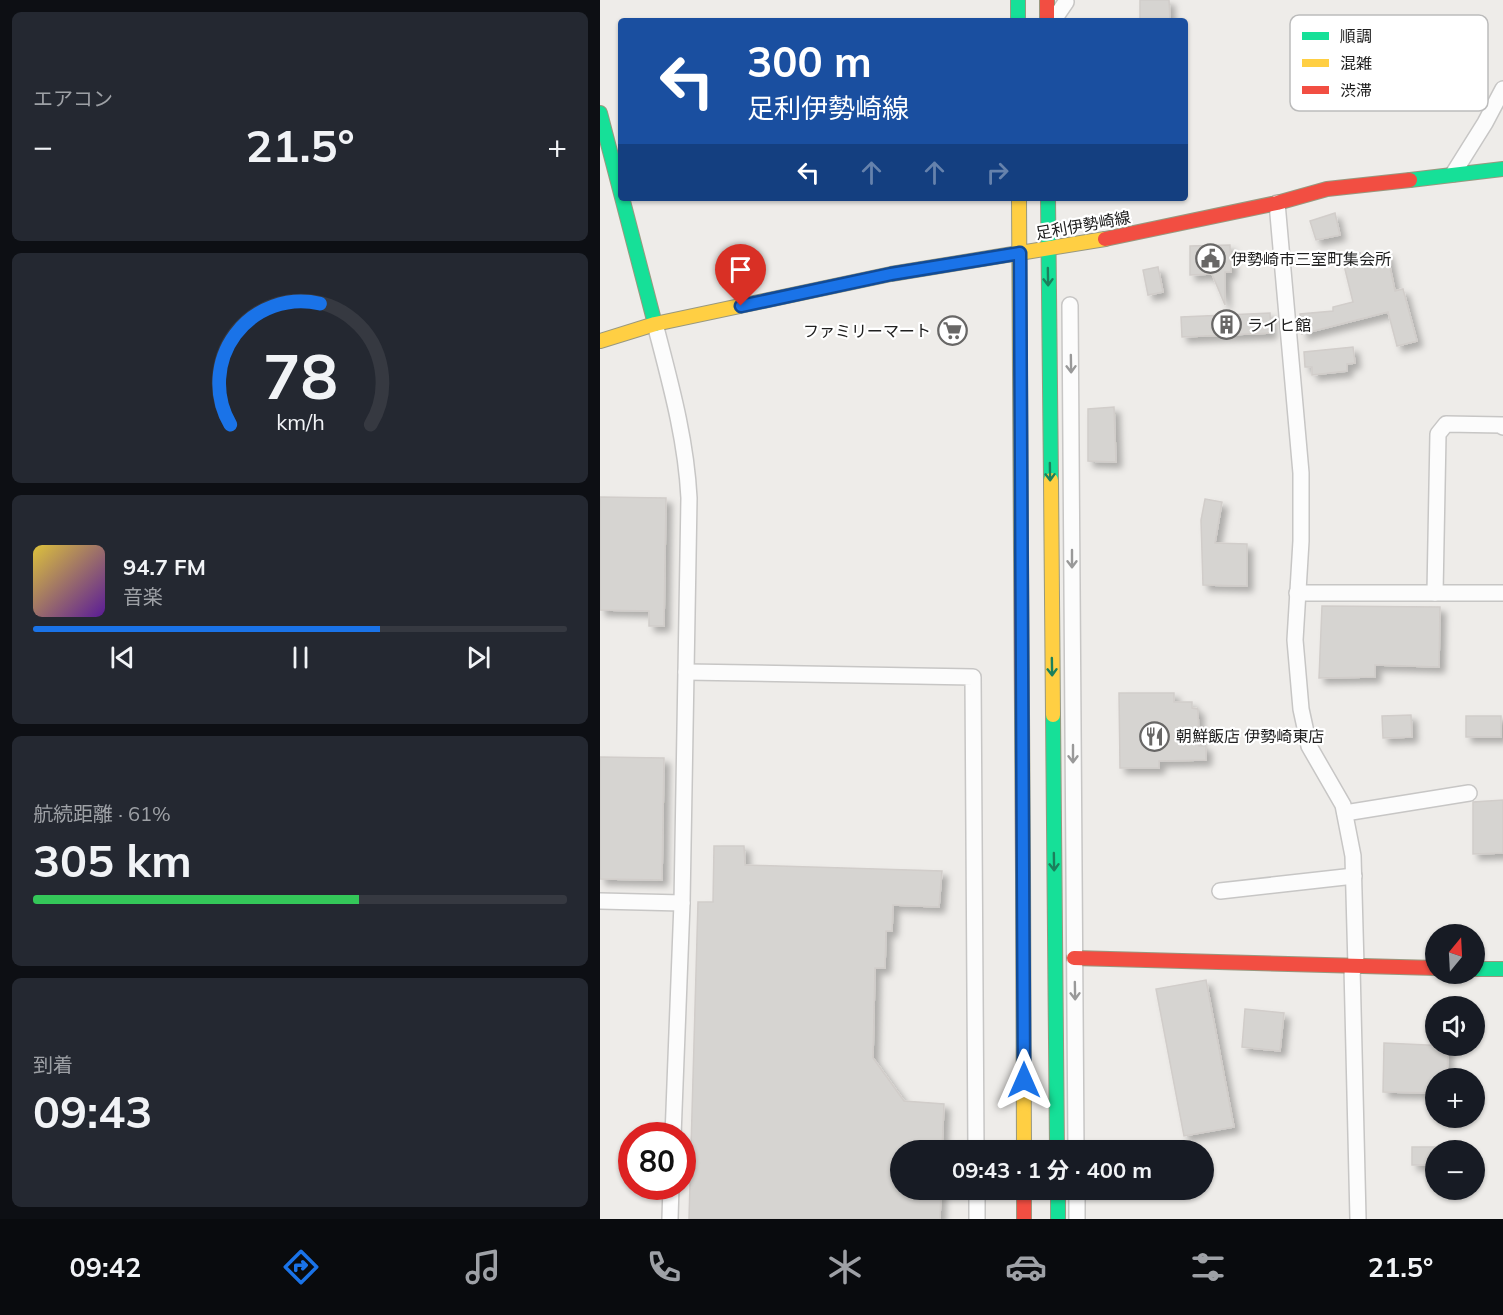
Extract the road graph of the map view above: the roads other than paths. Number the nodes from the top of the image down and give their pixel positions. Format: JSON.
{"nodes":[{"id":1,"x":1018,"y":0,"type":"edge"},
{"id":2,"x":1047,"y":0,"type":"edge"},
{"id":3,"x":1066,"y":1,"type":"edge"},
{"id":4,"x":1018,"y":18,"type":"edge"},
{"id":5,"x":1047,"y":18,"type":"edge"},
{"id":6,"x":1055,"y":18,"type":"edge"},
{"id":7,"x":1066,"y":18,"type":"edge"},
{"id":8,"x":1503,"y":89,"type":"edge"},
{"id":9,"x":600,"y":113,"type":"edge"},
{"id":10,"x":1503,"y":169,"type":"edge"},
{"id":11,"x":1453,"y":174,"type":"junction"},
{"id":12,"x":618,"y":182,"type":"edge"},
{"id":13,"x":623,"y":201,"type":"edge"},
{"id":14,"x":1019,"y":201,"type":"edge"},
{"id":15,"x":1048,"y":201,"type":"edge"},
{"id":16,"x":1277,"y":203,"type":"junction"},
{"id":17,"x":1048,"y":247,"type":"junction"},
{"id":18,"x":1020,"y":253,"type":"junction"},
{"id":19,"x":1070,"y":305,"type":"dead end"},
{"id":20,"x":655,"y":324,"type":"junction"},
{"id":21,"x":600,"y":341,"type":"edge"},
{"id":22,"x":1503,"y":427,"type":"edge"},
{"id":23,"x":1050,"y":442,"type":"junction"},
{"id":24,"x":1072,"y":472,"type":"junction"},
{"id":25,"x":1435,"y":592,"type":"junction"},
{"id":26,"x":1297,"y":593,"type":"junction"},
{"id":27,"x":1503,"y":594,"type":"edge"},
{"id":28,"x":686,"y":672,"type":"junction"},
{"id":29,"x":1469,"y":793,"type":"dead end"},
{"id":30,"x":1345,"y":813,"type":"junction"},
{"id":31,"x":1354,"y":876,"type":"junction"},
{"id":32,"x":1220,"y":891,"type":"dead end"},
{"id":33,"x":600,"y":902,"type":"edge"},
{"id":34,"x":682,"y":903,"type":"junction"},
{"id":35,"x":1074,"y":958,"type":"junction"},
{"id":36,"x":1354,"y":967,"type":"junction"},
{"id":37,"x":1425,"y":968,"type":"edge"},
{"id":38,"x":1485,"y":969,"type":"edge"},
{"id":39,"x":1503,"y":969,"type":"edge"},
{"id":40,"x":674,"y":1122,"type":"edge"},
{"id":41,"x":976,"y":1140,"type":"edge"},
{"id":42,"x":1024,"y":1140,"type":"edge"},
{"id":43,"x":1057,"y":1140,"type":"edge"},
{"id":44,"x":1076,"y":1140,"type":"edge"},
{"id":45,"x":671,"y":1200,"type":"edge"},
{"id":46,"x":976,"y":1200,"type":"edge"},
{"id":47,"x":1024,"y":1200,"type":"edge"},
{"id":48,"x":1058,"y":1200,"type":"edge"},
{"id":49,"x":1077,"y":1200,"type":"edge"},
{"id":50,"x":670,"y":1219,"type":"edge"},
{"id":51,"x":977,"y":1219,"type":"edge"},
{"id":52,"x":1024,"y":1219,"type":"edge"},
{"id":53,"x":1058,"y":1219,"type":"edge"},
{"id":54,"x":1077,"y":1219,"type":"edge"},
{"id":55,"x":1358,"y":1219,"type":"edge"}],
"edges":[{"from":1,"to":4,"type":"main road"},
{"from":2,"to":5,"type":"main road"},
{"from":3,"to":6,"type":"street"},
{"from":3,"to":7,"type":"street"},
{"from":8,"to":11,"type":"street"},
{"from":9,"to":12,"type":"main road"},
{"from":10,"to":11,"type":"main road","name":"足利伊勢崎線"},
{"from":11,"to":16,"type":"main road","name":"足利伊勢崎線"},
{"from":13,"to":20,"type":"main road"},
{"from":14,"to":18,"type":"main road"},
{"from":15,"to":17,"type":"main road"},
{"from":16,"to":17,"type":"main road","name":"足利伊勢崎線"},
{"from":16,"to":26,"type":"street"},
{"from":17,"to":18,"type":"main road","name":"足利伊勢崎線"},
{"from":17,"to":23,"type":"main road","one_way":true},
{"from":18,"to":20,"type":"main road","name":"足利伊勢崎線"},
{"from":18,"to":42,"type":"main road"},
{"from":19,"to":24,"type":"street","one_way":true},
{"from":20,"to":21,"type":"main road","name":"足利伊勢崎線"},
{"from":20,"to":28,"type":"street"},
{"from":22,"to":25,"type":"street"},
{"from":23,"to":24,"type":"street"},
{"from":23,"to":43,"type":"main road","one_way":true},
{"from":24,"to":35,"type":"street","one_way":true},
{"from":25,"to":26,"type":"street"},
{"from":25,"to":27,"type":"street"},
{"from":26,"to":30,"type":"street"},
{"from":28,"to":34,"type":"street"},
{"from":28,"to":41,"type":"street"},
{"from":29,"to":30,"type":"street"},
{"from":30,"to":31,"type":"street"},
{"from":31,"to":32,"type":"street"},
{"from":31,"to":36,"type":"street"},
{"from":33,"to":34,"type":"street"},
{"from":34,"to":40,"type":"street"},
{"from":35,"to":36,"type":"main road"},
{"from":35,"to":44,"type":"street","one_way":true},
{"from":36,"to":37,"type":"main road"},
{"from":36,"to":55,"type":"street"},
{"from":38,"to":39,"type":"main road"},
{"from":45,"to":50,"type":"street"},
{"from":46,"to":51,"type":"street"},
{"from":47,"to":52,"type":"main road"},
{"from":48,"to":53,"type":"main road"},
{"from":49,"to":54,"type":"street"}]}
